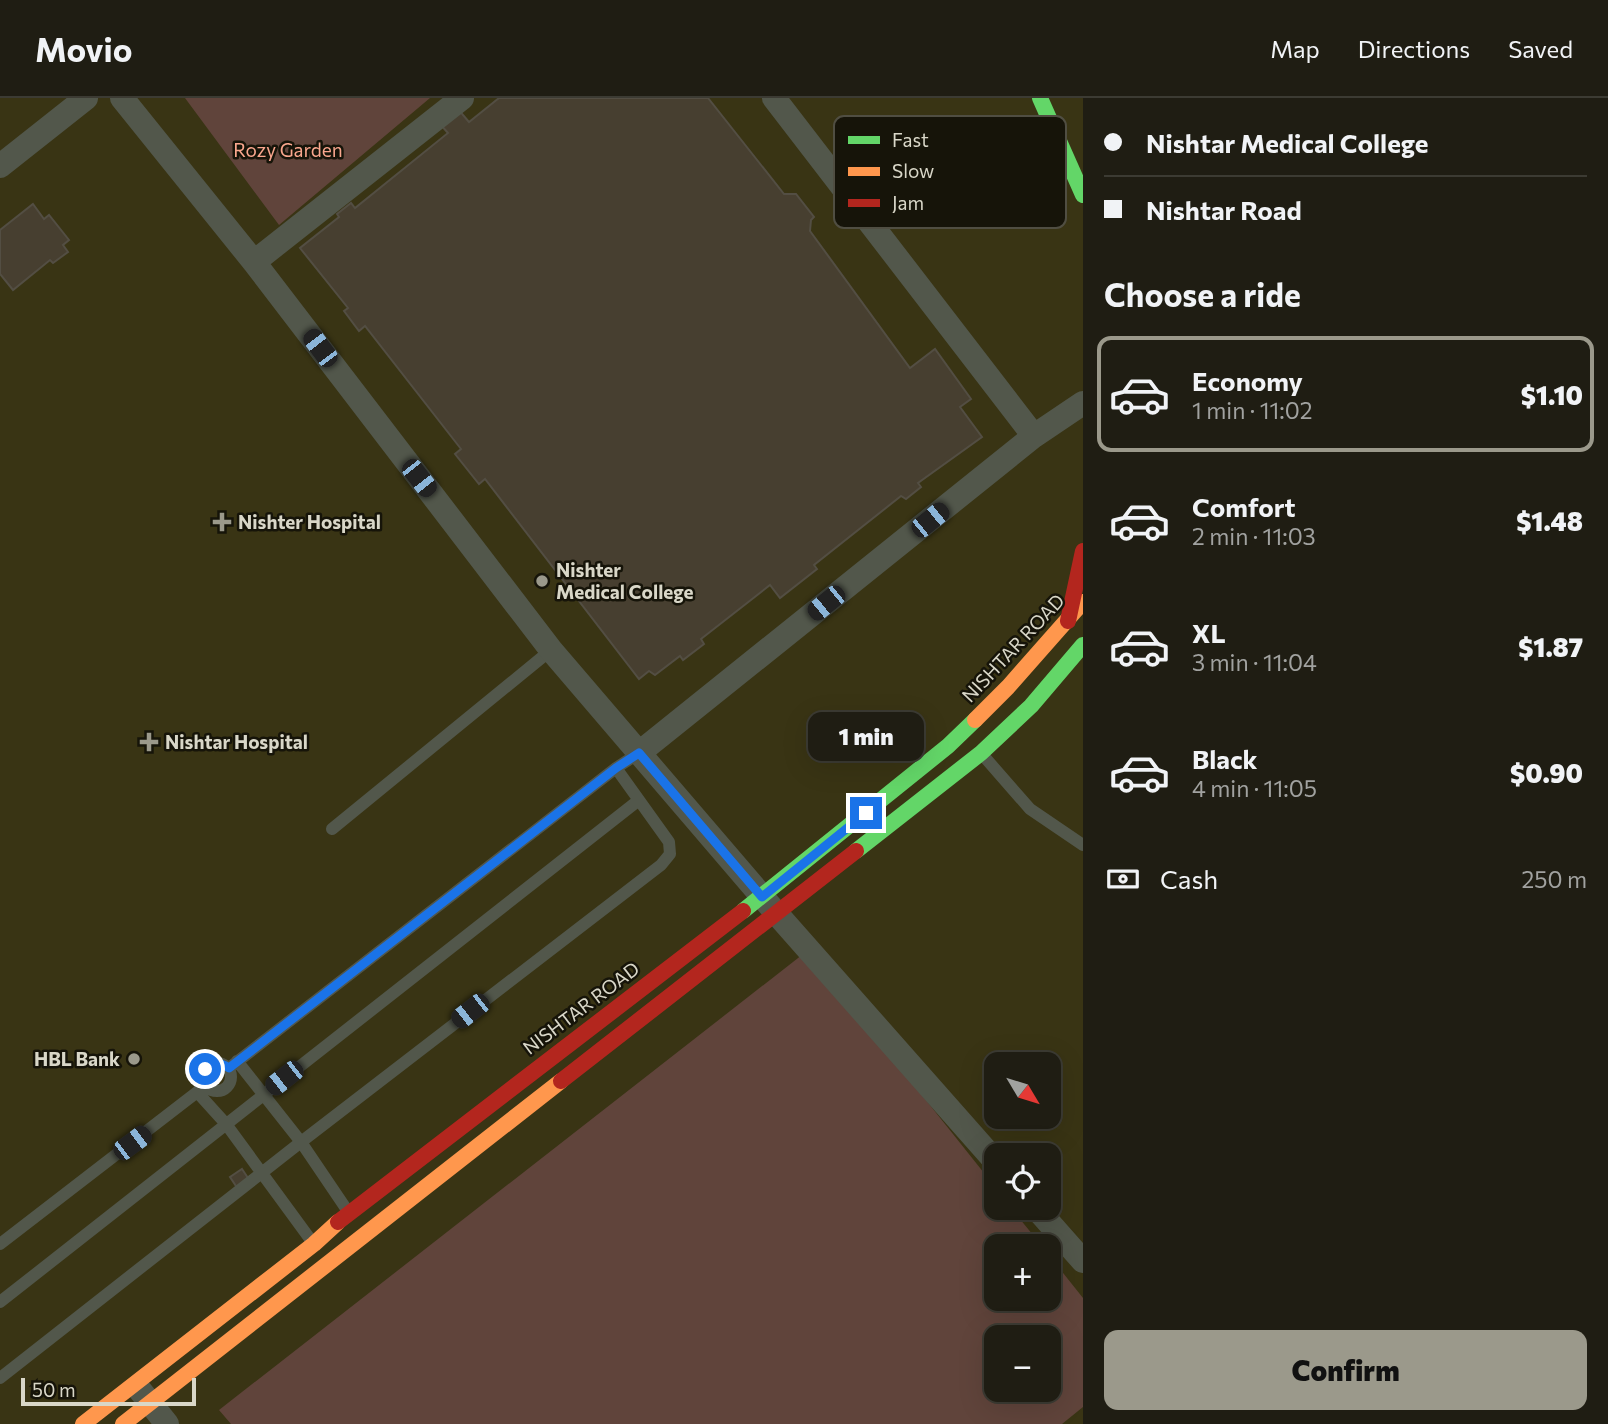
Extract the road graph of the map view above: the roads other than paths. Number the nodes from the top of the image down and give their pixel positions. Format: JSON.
{"nodes":[{"id":1,"x":86,"y":98,"type":"edge"},
{"id":2,"x":122,"y":98,"type":"edge"},
{"id":3,"x":462,"y":98,"type":"edge"},
{"id":4,"x":774,"y":98,"type":"edge"},
{"id":5,"x":1041,"y":98,"type":"edge"},
{"id":6,"x":1049,"y":116,"type":"edge"},
{"id":7,"x":1066,"y":156,"type":"edge"},
{"id":8,"x":0,"y":166,"type":"edge"},
{"id":9,"x":834,"y":176,"type":"edge"},
{"id":10,"x":1083,"y":195,"type":"edge"},
{"id":11,"x":874,"y":228,"type":"edge"},
{"id":12,"x":254,"y":262,"type":"junction"},
{"id":13,"x":1083,"y":402,"type":"edge"},
{"id":14,"x":1034,"y":436,"type":"junction"},
{"id":15,"x":1083,"y":551,"type":"edge"},
{"id":16,"x":1083,"y":602,"type":"edge"},
{"id":17,"x":1068,"y":621,"type":"junction"},
{"id":18,"x":1083,"y":645,"type":"edge"},
{"id":19,"x":551,"y":650,"type":"junction"},
{"id":20,"x":639,"y":753,"type":"junction"},
{"id":21,"x":981,"y":753,"type":"junction"},
{"id":22,"x":616,"y":768,"type":"junction"},
{"id":23,"x":639,"y":800,"type":"junction"},
{"id":24,"x":332,"y":829,"type":"dead end"},
{"id":25,"x":1083,"y":845,"type":"edge"},
{"id":26,"x":769,"y":906,"type":"junction"},
{"id":27,"x":233,"y":1064,"type":"junction"},
{"id":28,"x":202,"y":1090,"type":"junction"},
{"id":29,"x":264,"y":1094,"type":"junction"},
{"id":30,"x":226,"y":1124,"type":"junction"},
{"id":31,"x":301,"y":1142,"type":"junction"},
{"id":32,"x":984,"y":1148,"type":"edge"},
{"id":33,"x":262,"y":1173,"type":"junction"},
{"id":34,"x":348,"y":1212,"type":"junction"},
{"id":35,"x":1047,"y":1220,"type":"edge"},
{"id":36,"x":369,"y":1231,"type":"junction"},
{"id":37,"x":0,"y":1244,"type":"edge"},
{"id":38,"x":314,"y":1244,"type":"junction"},
{"id":39,"x":1083,"y":1261,"type":"edge"},
{"id":40,"x":0,"y":1302,"type":"edge"},
{"id":41,"x":0,"y":1378,"type":"edge"},
{"id":42,"x":135,"y":1384,"type":"junction"},
{"id":43,"x":151,"y":1403,"type":"junction"},
{"id":44,"x":83,"y":1424,"type":"edge"},
{"id":45,"x":123,"y":1424,"type":"edge"},
{"id":46,"x":167,"y":1424,"type":"edge"}],
"edges":[{"from":1,"to":8,"type":"street"},
{"from":2,"to":12,"type":"street"},
{"from":3,"to":12,"type":"street"},
{"from":4,"to":9,"type":"street"},
{"from":5,"to":6,"type":"main road"},
{"from":7,"to":10,"type":"main road"},
{"from":11,"to":14,"type":"street"},
{"from":12,"to":19,"type":"street"},
{"from":13,"to":14,"type":"street"},
{"from":14,"to":20,"type":"street"},
{"from":15,"to":17,"type":"main road"},
{"from":16,"to":17,"type":"main road","name":"NISHTAR ROAD"},
{"from":17,"to":26,"type":"main road","name":"NISHTAR ROAD"},
{"from":18,"to":21,"type":"main road","name":"NISHTAR ROAD"},
{"from":19,"to":20,"type":"street"},
{"from":19,"to":24,"type":"lane"},
{"from":20,"to":22,"type":"lane"},
{"from":20,"to":26,"type":"street"},
{"from":21,"to":25,"type":"lane"},
{"from":21,"to":26,"type":"main road","name":"NISHTAR ROAD"},
{"from":22,"to":23,"type":"lane"},
{"from":22,"to":27,"type":"lane"},
{"from":23,"to":29,"type":"lane"},
{"from":23,"to":31,"type":"lane"},
{"from":26,"to":32,"type":"street"},
{"from":26,"to":34,"type":"main road","name":"NISHTAR ROAD"},
{"from":26,"to":36,"type":"main road","name":"NISHTAR ROAD"},
{"from":27,"to":28,"type":"lane"},
{"from":27,"to":29,"type":"lane"},
{"from":28,"to":30,"type":"lane"},
{"from":28,"to":37,"type":"lane"},
{"from":29,"to":30,"type":"lane"},
{"from":29,"to":31,"type":"lane"},
{"from":30,"to":33,"type":"lane"},
{"from":30,"to":40,"type":"lane"},
{"from":31,"to":33,"type":"lane"},
{"from":31,"to":34,"type":"lane"},
{"from":33,"to":38,"type":"lane"},
{"from":33,"to":41,"type":"lane"},
{"from":34,"to":36,"type":"lane"},
{"from":34,"to":38,"type":"main road","name":"NISHTAR ROAD"},
{"from":35,"to":39,"type":"street"},
{"from":36,"to":43,"type":"main road","name":"NISHTAR ROAD"},
{"from":38,"to":42,"type":"main road","name":"NISHTAR ROAD"},
{"from":42,"to":43,"type":"street"},
{"from":42,"to":44,"type":"main road","name":"NISHTAR ROAD"},
{"from":43,"to":45,"type":"main road","name":"NISHTAR ROAD"},
{"from":43,"to":46,"type":"street"}]}
